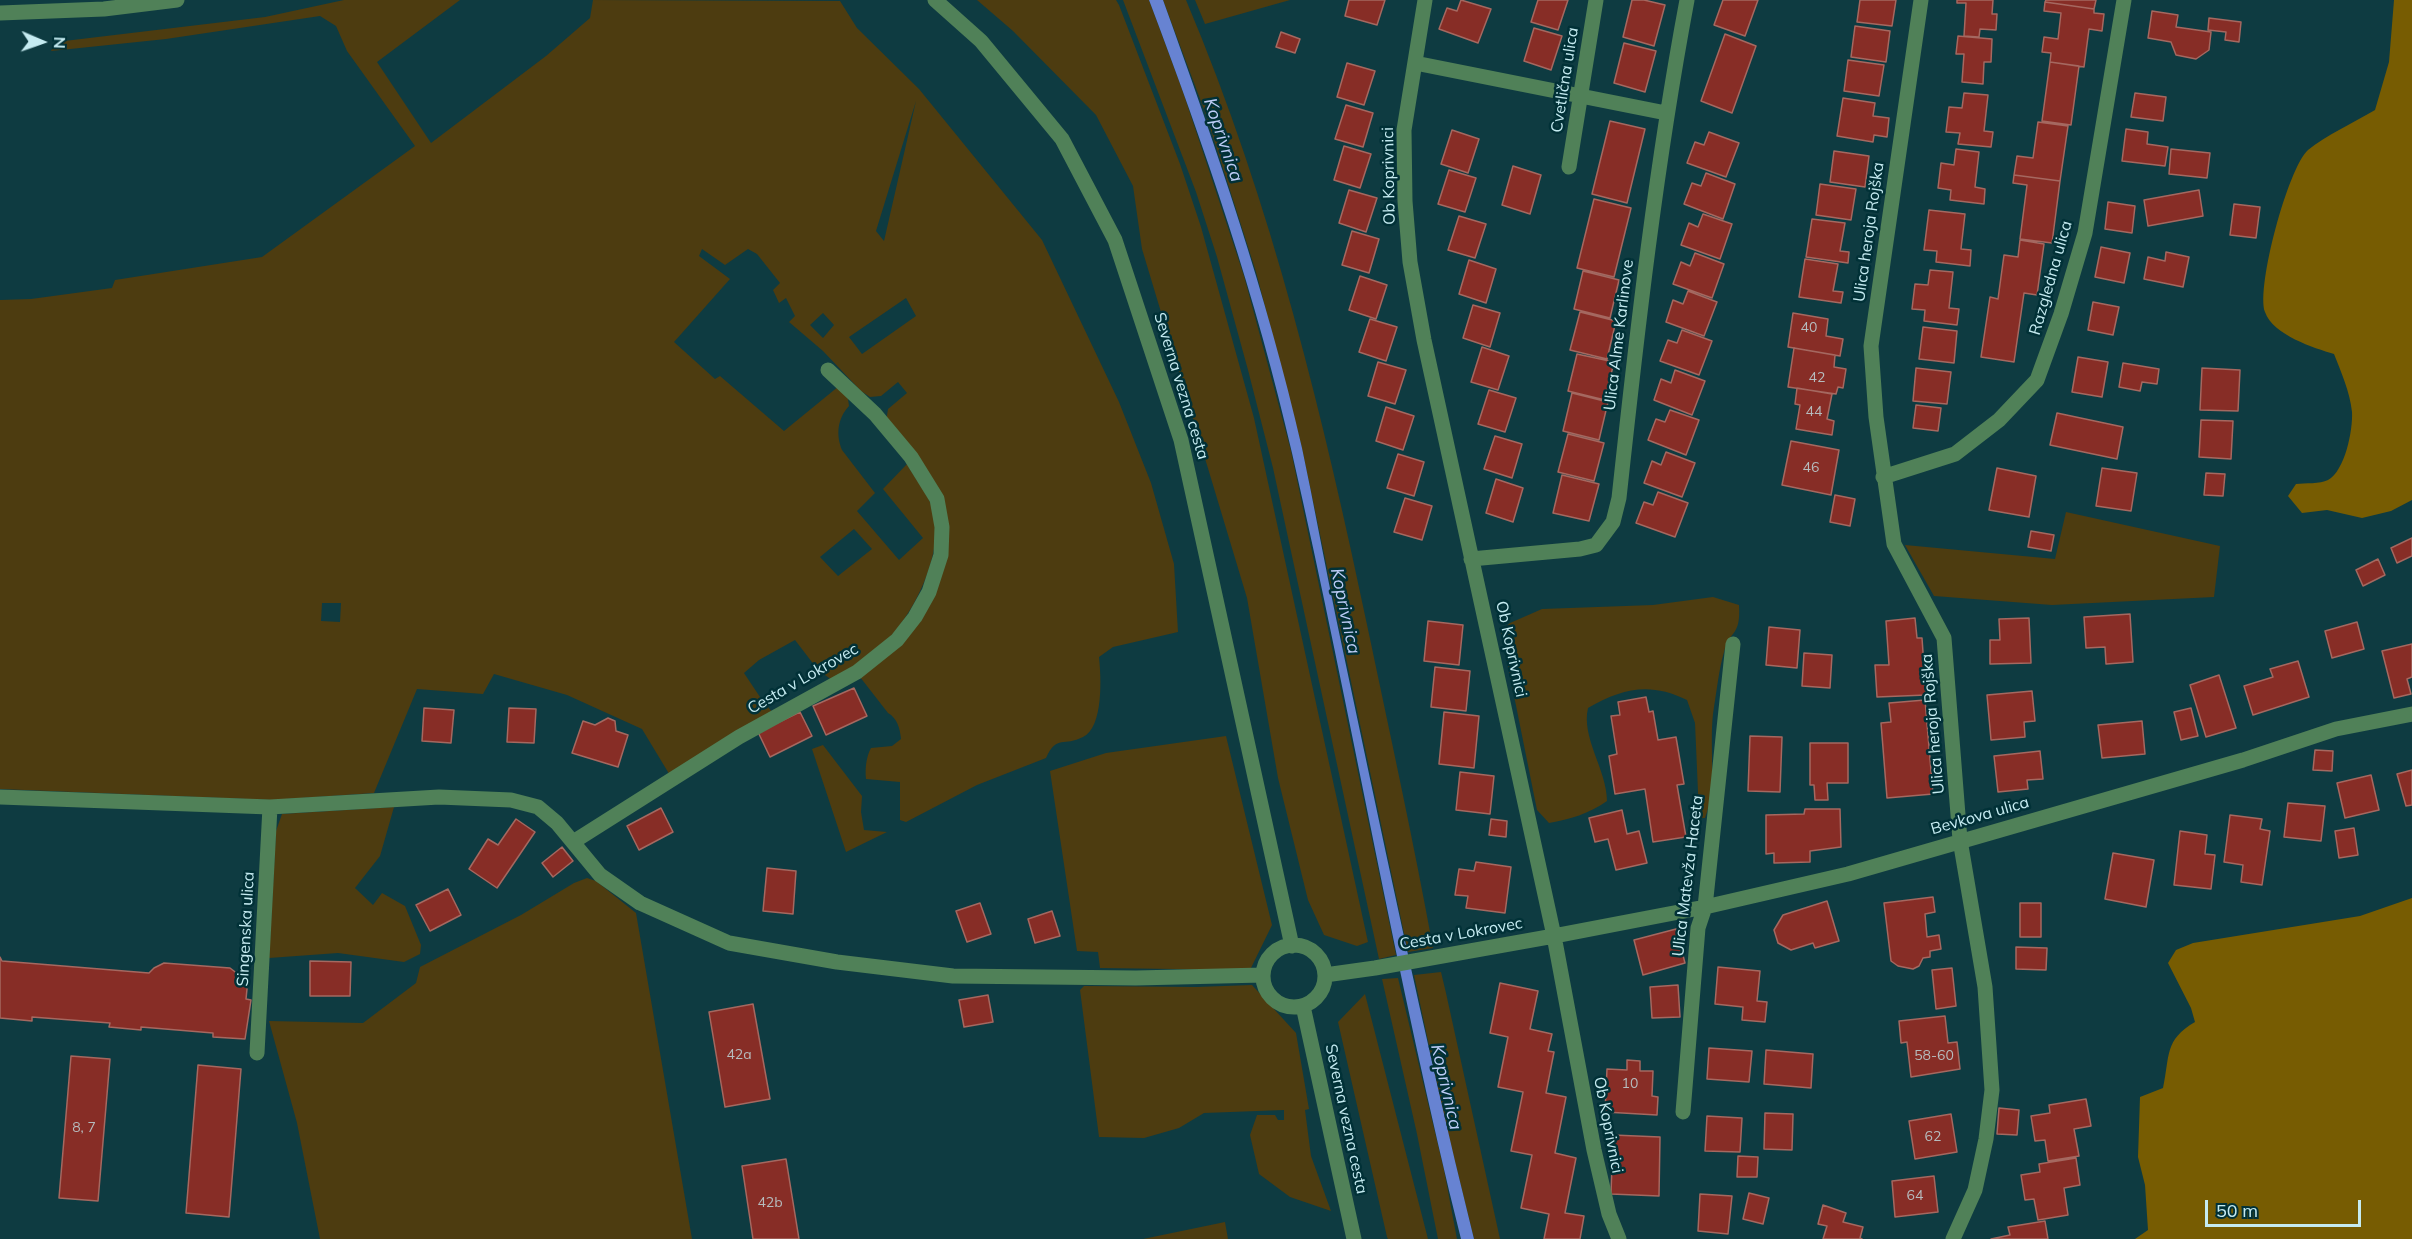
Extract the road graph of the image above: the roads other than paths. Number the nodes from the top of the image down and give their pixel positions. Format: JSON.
{"nodes":[{"id":1,"x":177,"y":0,"type":"edge"},
{"id":2,"x":935,"y":0,"type":"edge"},
{"id":3,"x":1425,"y":0,"type":"edge"},
{"id":4,"x":1596,"y":0,"type":"edge"},
{"id":5,"x":1687,"y":0,"type":"edge"},
{"id":6,"x":1921,"y":0,"type":"edge"},
{"id":7,"x":2124,"y":0,"type":"edge"},
{"id":8,"x":0,"y":13,"type":"edge"},
{"id":9,"x":1415,"y":63,"type":"junction"},
{"id":10,"x":1581,"y":95,"type":"junction"},
{"id":11,"x":1666,"y":113,"type":"junction"},
{"id":12,"x":1569,"y":167,"type":"dead end"},
{"id":13,"x":828,"y":370,"type":"dead end"},
{"id":14,"x":1883,"y":477,"type":"junction"},
{"id":15,"x":1471,"y":559,"type":"junction"},
{"id":16,"x":1733,"y":644,"type":"dead end"},
{"id":17,"x":2412,"y":714,"type":"edge"},
{"id":18,"x":0,"y":797,"type":"edge"},
{"id":19,"x":270,"y":807,"type":"junction"},
{"id":20,"x":1960,"y":840,"type":"junction"},
{"id":21,"x":573,"y":842,"type":"junction"},
{"id":22,"x":1705,"y":907,"type":"junction"},
{"id":23,"x":1554,"y":936,"type":"junction"},
{"id":24,"x":1292,"y":946,"type":"junction"},
{"id":25,"x":1263,"y":975,"type":"junction"},
{"id":26,"x":1325,"y":975,"type":"junction"},
{"id":27,"x":1303,"y":1006,"type":"junction"},
{"id":28,"x":257,"y":1053,"type":"dead end"},
{"id":29,"x":1683,"y":1112,"type":"dead end"},
{"id":30,"x":1354,"y":1239,"type":"edge"},
{"id":31,"x":1619,"y":1239,"type":"edge"},
{"id":32,"x":1953,"y":1239,"type":"edge"}],
"edges":[{"from":1,"to":8,"type":"street"},
{"from":2,"to":24,"type":"street","name":"Severna vezna cesta"},
{"from":3,"to":9,"type":"street","name":"Ob Koprivnici"},
{"from":4,"to":10,"type":"street","name":"Cvetlična ulica"},
{"from":5,"to":11,"type":"street","name":"Ulica Alme Karlinove"},
{"from":6,"to":14,"type":"street","name":"Ulica heroja Rojška"},
{"from":7,"to":14,"type":"street","name":"Razgledna ulica"},
{"from":9,"to":10,"type":"street"},
{"from":9,"to":15,"type":"street","name":"Ob Koprivnici"},
{"from":10,"to":11,"type":"street"},
{"from":10,"to":12,"type":"street","name":"Cvetlična ulica"},
{"from":11,"to":15,"type":"street","name":"Ulica Alme Karlinove"},
{"from":13,"to":21,"type":"street","name":"Cesta v Lokrovec"},
{"from":14,"to":20,"type":"street","name":"Ulica heroja Rojška"},
{"from":15,"to":23,"type":"street","name":"Ob Koprivnici"},
{"from":16,"to":22,"type":"street","name":"Ulica Matevža Haceta"},
{"from":17,"to":20,"type":"street","name":"Bevkova ulica"},
{"from":18,"to":19,"type":"street"},
{"from":19,"to":21,"type":"street"},
{"from":19,"to":28,"type":"street","name":"Singenska ulica"},
{"from":20,"to":22,"type":"street","name":"Bevkova ulica"},
{"from":20,"to":32,"type":"street","name":"Ulica heroja Rojška"},
{"from":21,"to":25,"type":"street"},
{"from":22,"to":23,"type":"street","name":"Bevkova ulica"},
{"from":22,"to":29,"type":"street","name":"Ulica Matevža Haceta"},
{"from":23,"to":26,"type":"street","name":"Cesta v Lokrovec"},
{"from":23,"to":31,"type":"street","name":"Ob Koprivnici"},
{"from":24,"to":25,"type":"street"},
{"from":24,"to":26,"type":"street"},
{"from":25,"to":27,"type":"street"},
{"from":26,"to":27,"type":"street"},
{"from":27,"to":30,"type":"street","name":"Severna vezna cesta"}]}
